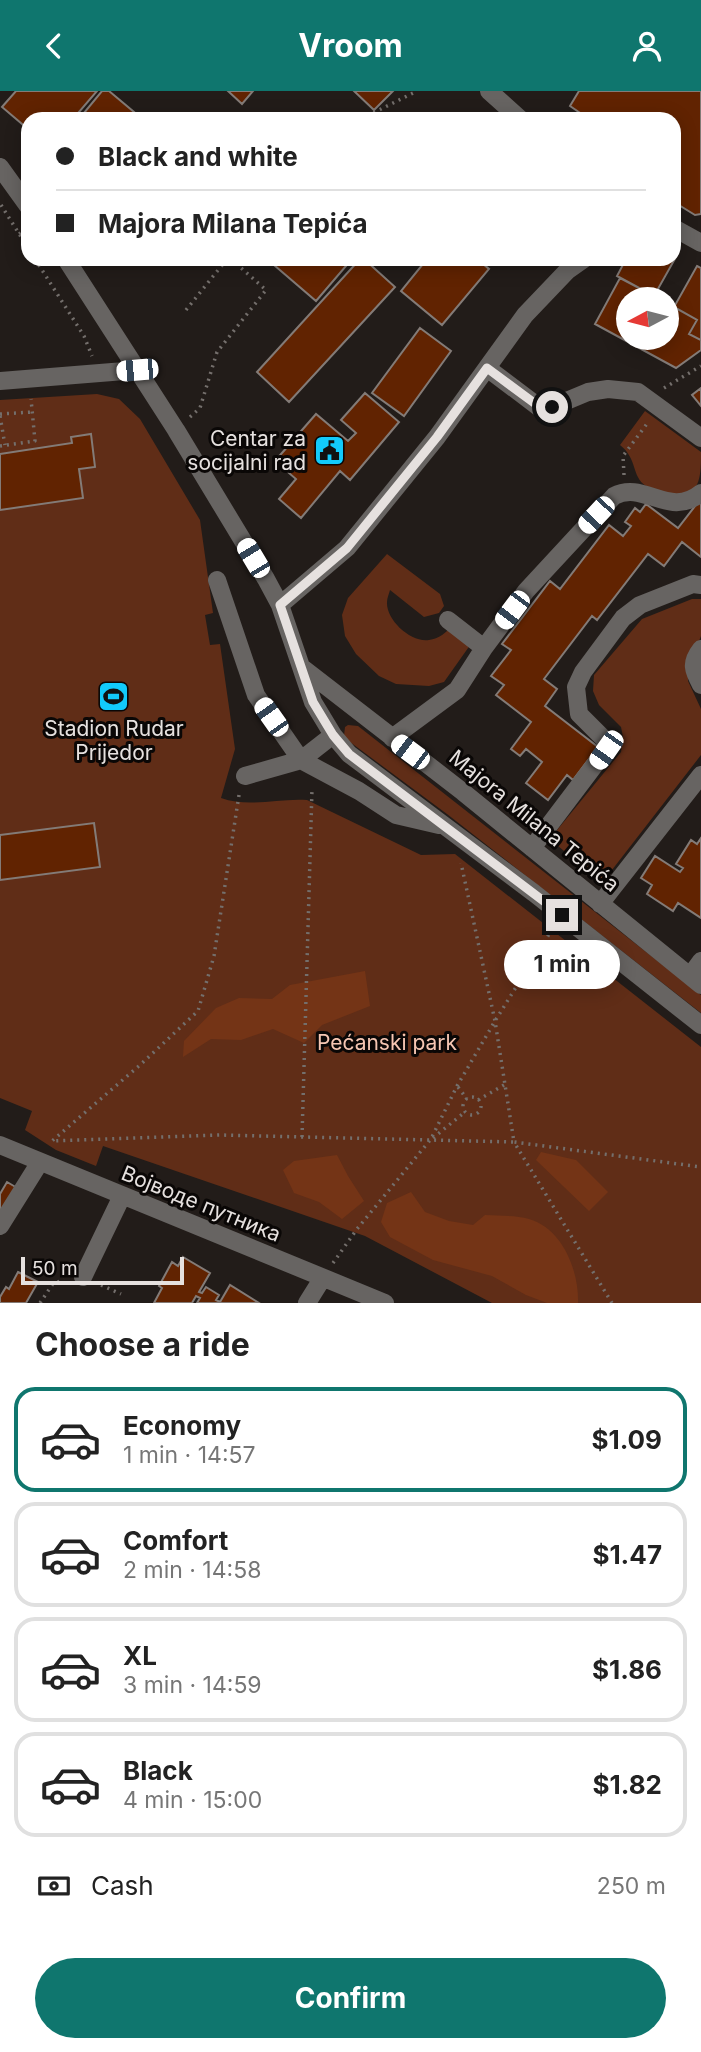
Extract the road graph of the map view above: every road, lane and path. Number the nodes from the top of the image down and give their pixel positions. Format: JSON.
{"nodes":[{"id":1,"x":417,"y":91,"type":"edge"},
{"id":2,"x":489,"y":91,"type":"edge"},
{"id":3,"x":375,"y":112,"type":"edge"},
{"id":4,"x":512,"y":112,"type":"edge"},
{"id":5,"x":0,"y":167,"type":"edge"},
{"id":6,"x":21,"y":196,"type":"edge"},
{"id":7,"x":0,"y":204,"type":"edge"},
{"id":8,"x":681,"y":232,"type":"edge"},
{"id":9,"x":19,"y":234,"type":"joint"},
{"id":10,"x":21,"y":237,"type":"edge"},
{"id":11,"x":701,"y":243,"type":"edge"},
{"id":12,"x":39,"y":266,"type":"edge"},
{"id":13,"x":70,"y":266,"type":"edge"},
{"id":14,"x":223,"y":266,"type":"edge"},
{"id":15,"x":238,"y":266,"type":"edge"},
{"id":16,"x":574,"y":266,"type":"edge"},
{"id":17,"x":186,"y":310,"type":"dead end"},
{"id":18,"x":701,"y":366,"type":"edge"},
{"id":19,"x":487,"y":368,"type":"junction"},
{"id":20,"x":137,"y":370,"type":"junction"},
{"id":21,"x":99,"y":374,"type":"junction"},
{"id":22,"x":30,"y":379,"type":"junction"},
{"id":23,"x":0,"y":380,"type":"edge"},
{"id":24,"x":653,"y":402,"type":"junction"},
{"id":25,"x":33,"y":412,"type":"junction"},
{"id":26,"x":0,"y":415,"type":"edge"},
{"id":27,"x":176,"y":431,"type":"junction"},
{"id":28,"x":701,"y":438,"type":"edge"},
{"id":29,"x":3,"y":446,"type":"edge"},
{"id":30,"x":625,"y":491,"type":"junction"},
{"id":31,"x":701,"y":493,"type":"edge"},
{"id":32,"x":217,"y":580,"type":"dead end"},
{"id":33,"x":701,"y":585,"type":"edge"},
{"id":34,"x":280,"y":605,"type":"junction"},
{"id":35,"x":448,"y":620,"type":"dead end"},
{"id":36,"x":484,"y":648,"type":"junction"},
{"id":37,"x":701,"y":649,"type":"edge"},
{"id":38,"x":304,"y":669,"type":"junction"},
{"id":39,"x":701,"y":685,"type":"edge"},
{"id":40,"x":333,"y":735,"type":"junction"},
{"id":41,"x":392,"y":738,"type":"junction"},
{"id":42,"x":307,"y":764,"type":"junction"},
{"id":43,"x":701,"y":775,"type":"edge"},
{"id":44,"x":245,"y":776,"type":"joint"},
{"id":45,"x":449,"y":828,"type":"junction"},
{"id":46,"x":532,"y":848,"type":"junction"},
{"id":47,"x":600,"y":904,"type":"junction"},
{"id":48,"x":562,"y":915,"type":"junction"},
{"id":49,"x":697,"y":974,"type":"edge"},
{"id":50,"x":495,"y":1020,"type":"junction"},
{"id":51,"x":701,"y":1025,"type":"edge"},
{"id":52,"x":504,"y":1085,"type":"junction"},
{"id":53,"x":457,"y":1086,"type":"junction"},
{"id":54,"x":467,"y":1099,"type":"junction"},
{"id":55,"x":478,"y":1100,"type":"junction"},
{"id":56,"x":466,"y":1112,"type":"junction"},
{"id":57,"x":302,"y":1137,"type":"junction"},
{"id":58,"x":431,"y":1139,"type":"junction"},
{"id":59,"x":514,"y":1142,"type":"junction"},
{"id":60,"x":0,"y":1145,"type":"edge"},
{"id":61,"x":40,"y":1162,"type":"junction"},
{"id":62,"x":701,"y":1167,"type":"edge"},
{"id":63,"x":122,"y":1196,"type":"junction"},
{"id":64,"x":0,"y":1226,"type":"edge"},
{"id":65,"x":83,"y":1277,"type":"dead end"},
{"id":66,"x":323,"y":1279,"type":"junction"},
{"id":67,"x":307,"y":1303,"type":"edge"},
{"id":68,"x":385,"y":1303,"type":"edge"},
{"id":69,"x":611,"y":1303,"type":"edge"}],
"edges":[{"from":1,"to":3,"type":"path"},
{"from":2,"to":4,"type":"street"},
{"from":5,"to":6,"type":"street"},
{"from":7,"to":9,"type":"path"},
{"from":8,"to":11,"type":"street"},
{"from":9,"to":10,"type":"path"},
{"from":12,"to":21,"type":"path"},
{"from":13,"to":20,"type":"street"},
{"from":14,"to":17,"type":"path"},
{"from":15,"to":27,"type":"path"},
{"from":16,"to":19,"type":"street"},
{"from":18,"to":24,"type":"path"},
{"from":19,"to":24,"type":"street"},
{"from":19,"to":34,"type":"street"},
{"from":20,"to":21,"type":"street"},
{"from":20,"to":27,"type":"street"},
{"from":21,"to":22,"type":"street"},
{"from":22,"to":23,"type":"street"},
{"from":22,"to":25,"type":"path"},
{"from":24,"to":28,"type":"street"},
{"from":24,"to":30,"type":"path"},
{"from":25,"to":26,"type":"path"},
{"from":25,"to":29,"type":"path"},
{"from":26,"to":29,"type":"path"},
{"from":27,"to":34,"type":"street"},
{"from":30,"to":31,"type":"street"},
{"from":30,"to":36,"type":"street"},
{"from":32,"to":42,"type":"street"},
{"from":33,"to":46,"type":"street"},
{"from":34,"to":38,"type":"street"},
{"from":35,"to":36,"type":"street"},
{"from":36,"to":41,"type":"street"},
{"from":37,"to":39,"type":"street"},
{"from":38,"to":40,"type":"street"},
{"from":38,"to":41,"type":"street","name":"Majora Milana Tepića"},
{"from":40,"to":42,"type":"street"},
{"from":40,"to":45,"type":"street"},
{"from":41,"to":46,"type":"street","name":"Majora Milana Tepića"},
{"from":42,"to":44,"type":"street"},
{"from":42,"to":45,"type":"street"},
{"from":42,"to":57,"type":"path"},
{"from":43,"to":47,"type":"street"},
{"from":44,"to":57,"type":"path"},
{"from":45,"to":48,"type":"street"},
{"from":45,"to":50,"type":"path"},
{"from":46,"to":47,"type":"street","name":"Majora Milana Tepića"},
{"from":47,"to":49,"type":"street","name":"Majora Milana Tepića"},
{"from":48,"to":50,"type":"path"},
{"from":48,"to":51,"type":"street"},
{"from":50,"to":52,"type":"path"},
{"from":50,"to":53,"type":"path"},
{"from":52,"to":55,"type":"path"},
{"from":52,"to":59,"type":"path"},
{"from":53,"to":54,"type":"path"},
{"from":53,"to":58,"type":"path"},
{"from":54,"to":55,"type":"path"},
{"from":54,"to":56,"type":"path"},
{"from":55,"to":56,"type":"path"},
{"from":56,"to":58,"type":"path"},
{"from":57,"to":58,"type":"path"},
{"from":58,"to":59,"type":"path"},
{"from":58,"to":66,"type":"path"},
{"from":59,"to":62,"type":"path"},
{"from":59,"to":69,"type":"path"},
{"from":60,"to":61,"type":"street","name":"Војводе путника"},
{"from":61,"to":63,"type":"street","name":"Војводе путника"},
{"from":61,"to":64,"type":"street"},
{"from":63,"to":65,"type":"street"},
{"from":63,"to":66,"type":"street","name":"Војводе путника"},
{"from":66,"to":67,"type":"street"},
{"from":66,"to":68,"type":"street","name":"Војводе путника"}]}
